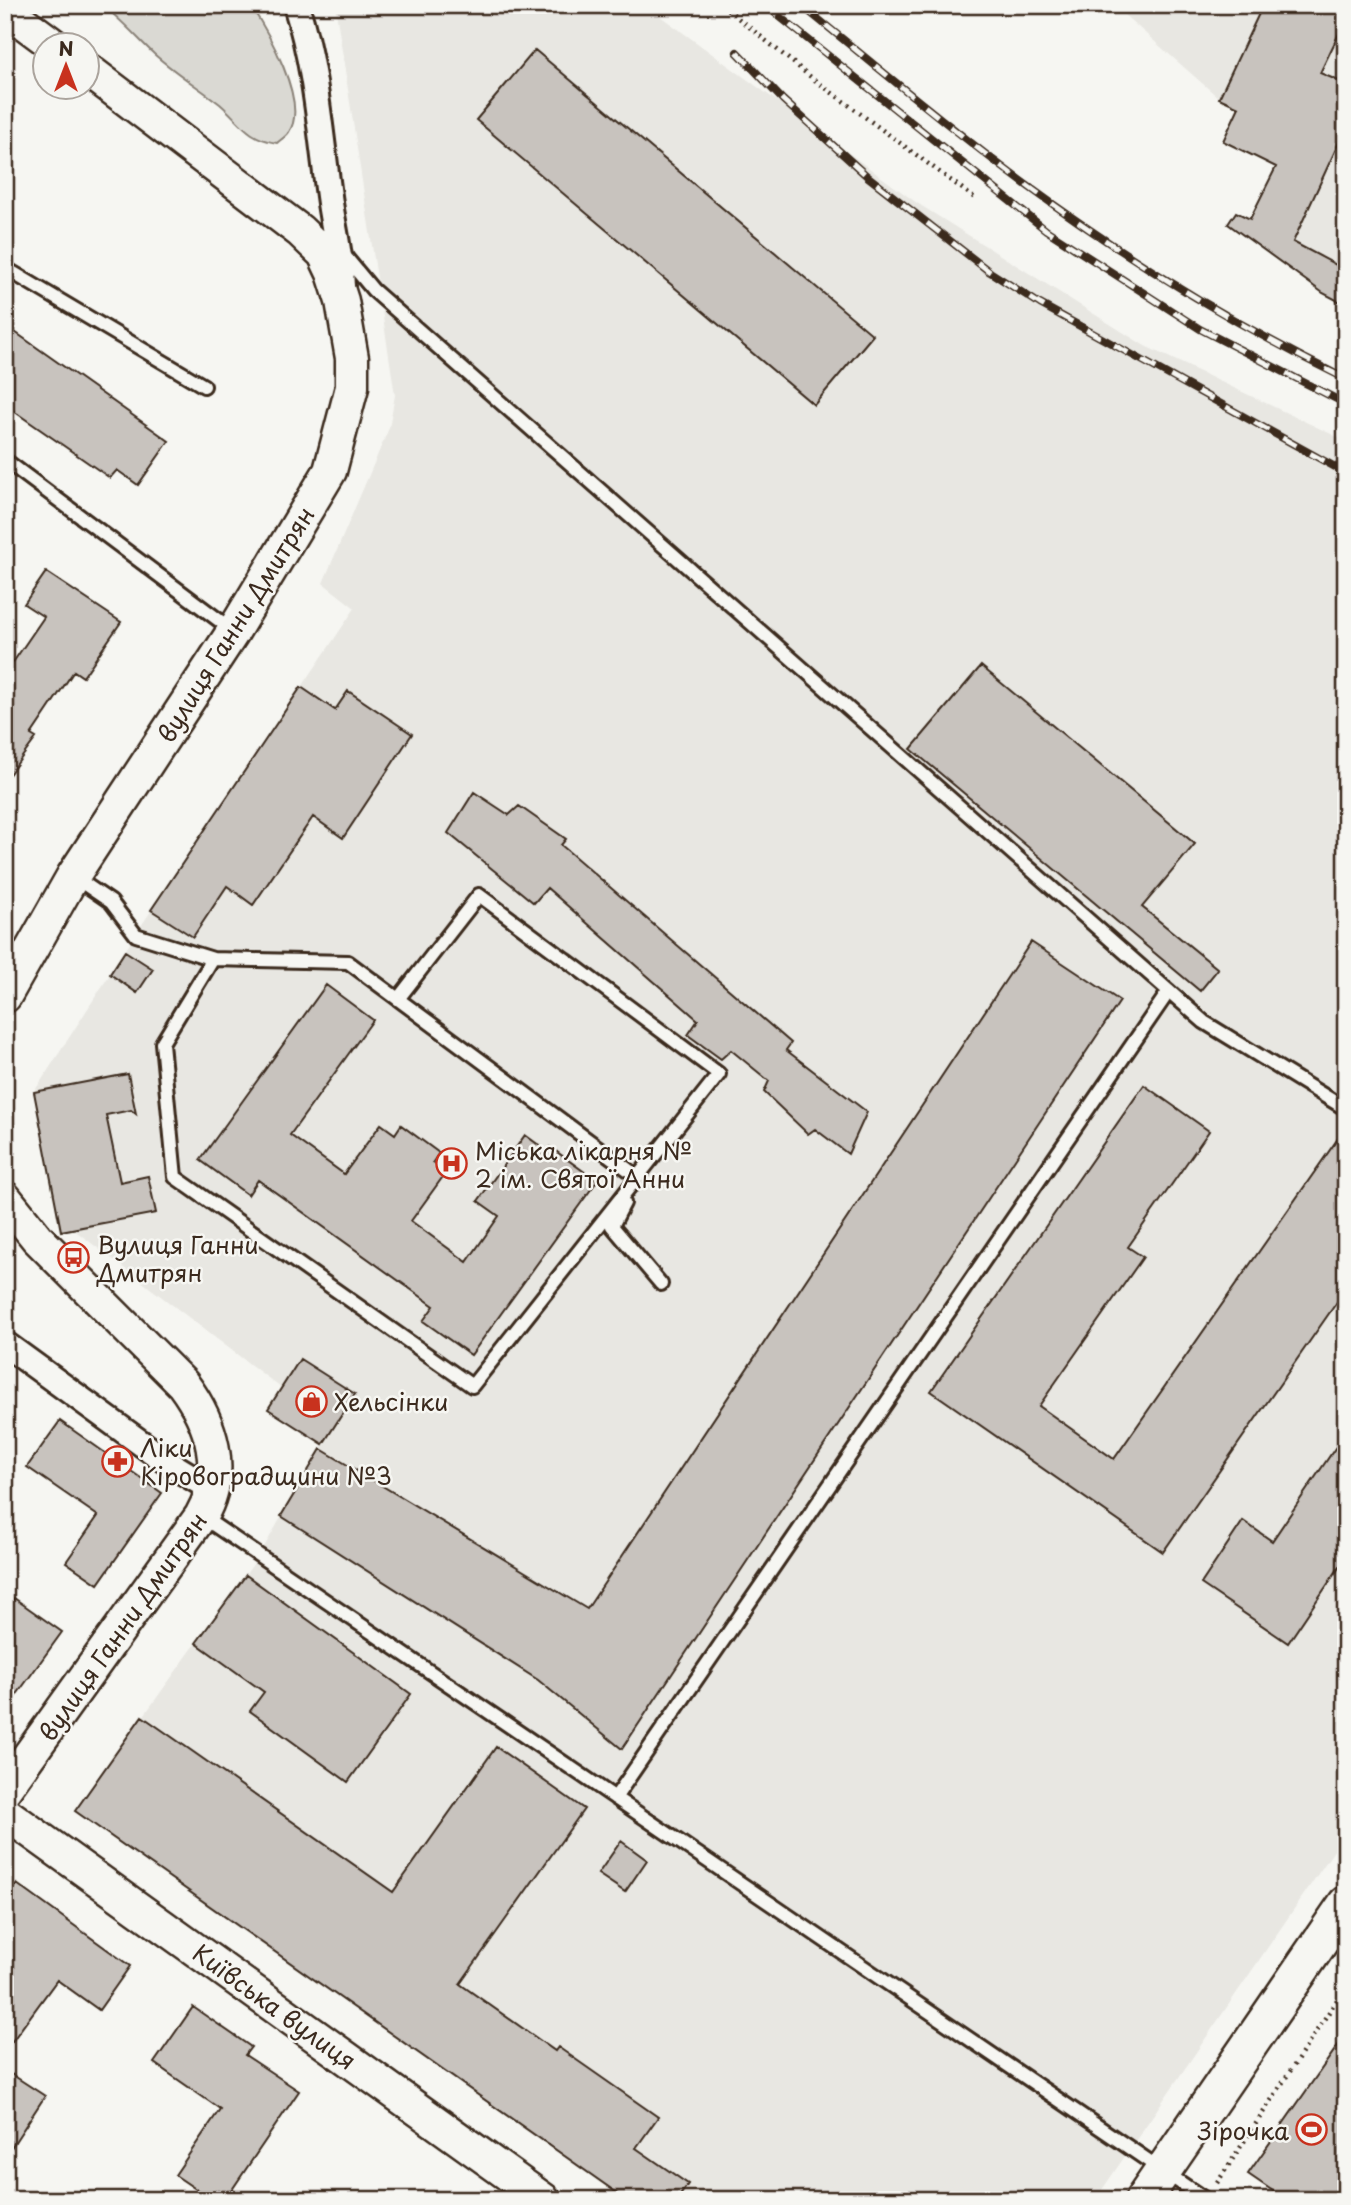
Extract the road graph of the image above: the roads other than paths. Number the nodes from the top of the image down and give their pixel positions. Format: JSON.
{"nodes":[{"id":1,"x":296,"y":5,"type":"edge"},
{"id":2,"x":5,"y":9,"type":"edge"},
{"id":3,"x":36,"y":32,"type":"edge"},
{"id":4,"x":102,"y":81,"type":"edge"},
{"id":5,"x":341,"y":252,"type":"junction"},
{"id":6,"x":5,"y":268,"type":"edge"},
{"id":7,"x":342,"y":301,"type":"junction"},
{"id":8,"x":204,"y":386,"type":"dead end"},
{"id":9,"x":5,"y":460,"type":"edge"},
{"id":10,"x":233,"y":632,"type":"junction"},
{"id":11,"x":73,"y":876,"type":"junction"},
{"id":12,"x":213,"y":959,"type":"junction"},
{"id":13,"x":1168,"y":991,"type":"junction"},
{"id":14,"x":5,"y":996,"type":"edge"},
{"id":15,"x":398,"y":999,"type":"junction"},
{"id":16,"x":1346,"y":1109,"type":"edge"},
{"id":17,"x":638,"y":1177,"type":"junction"},
{"id":18,"x":5,"y":1198,"type":"edge"},
{"id":19,"x":661,"y":1284,"type":"dead end"},
{"id":20,"x":5,"y":1344,"type":"edge"},
{"id":21,"x":207,"y":1503,"type":"junction"},
{"id":22,"x":5,"y":1788,"type":"edge"},
{"id":23,"x":615,"y":1798,"type":"junction"},
{"id":24,"x":5,"y":1813,"type":"edge"},
{"id":25,"x":1346,"y":1904,"type":"edge"},
{"id":26,"x":1164,"y":2168,"type":"junction"},
{"id":27,"x":1210,"y":2195,"type":"edge"},
{"id":28,"x":544,"y":2200,"type":"edge"},
{"id":29,"x":1143,"y":2200,"type":"edge"}],
"edges":[{"from":1,"to":5,"type":"street"},
{"from":2,"to":3,"type":"street"},
{"from":4,"to":7,"type":"street","name":"вулиця Ганни Дмитрян"},
{"from":5,"to":7,"type":"street"},
{"from":5,"to":13,"type":"lane"},
{"from":6,"to":8,"type":"lane"},
{"from":7,"to":10,"type":"street","name":"вулиця Ганни Дмитрян"},
{"from":9,"to":10,"type":"lane"},
{"from":10,"to":11,"type":"street","name":"вулиця Ганни Дмитрян"},
{"from":11,"to":12,"type":"lane"},
{"from":11,"to":14,"type":"street","name":"вулиця Ганни Дмитрян"},
{"from":12,"to":15,"type":"lane"},
{"from":12,"to":17,"type":"lane"},
{"from":13,"to":16,"type":"lane"},
{"from":13,"to":23,"type":"lane"},
{"from":15,"to":17,"type":"lane"},
{"from":15,"to":17,"type":"lane"},
{"from":17,"to":19,"type":"lane"},
{"from":18,"to":21,"type":"street","name":"вулиця Ганни Дмитрян"},
{"from":20,"to":21,"type":"street"},
{"from":21,"to":22,"type":"street","name":"вулиця Ганни Дмитрян"},
{"from":21,"to":23,"type":"lane"},
{"from":23,"to":26,"type":"lane"},
{"from":24,"to":28,"type":"street","name":"Київська вулиця"},
{"from":25,"to":26,"type":"main road"},
{"from":26,"to":27,"type":"lane"},
{"from":26,"to":29,"type":"main road"}]}
